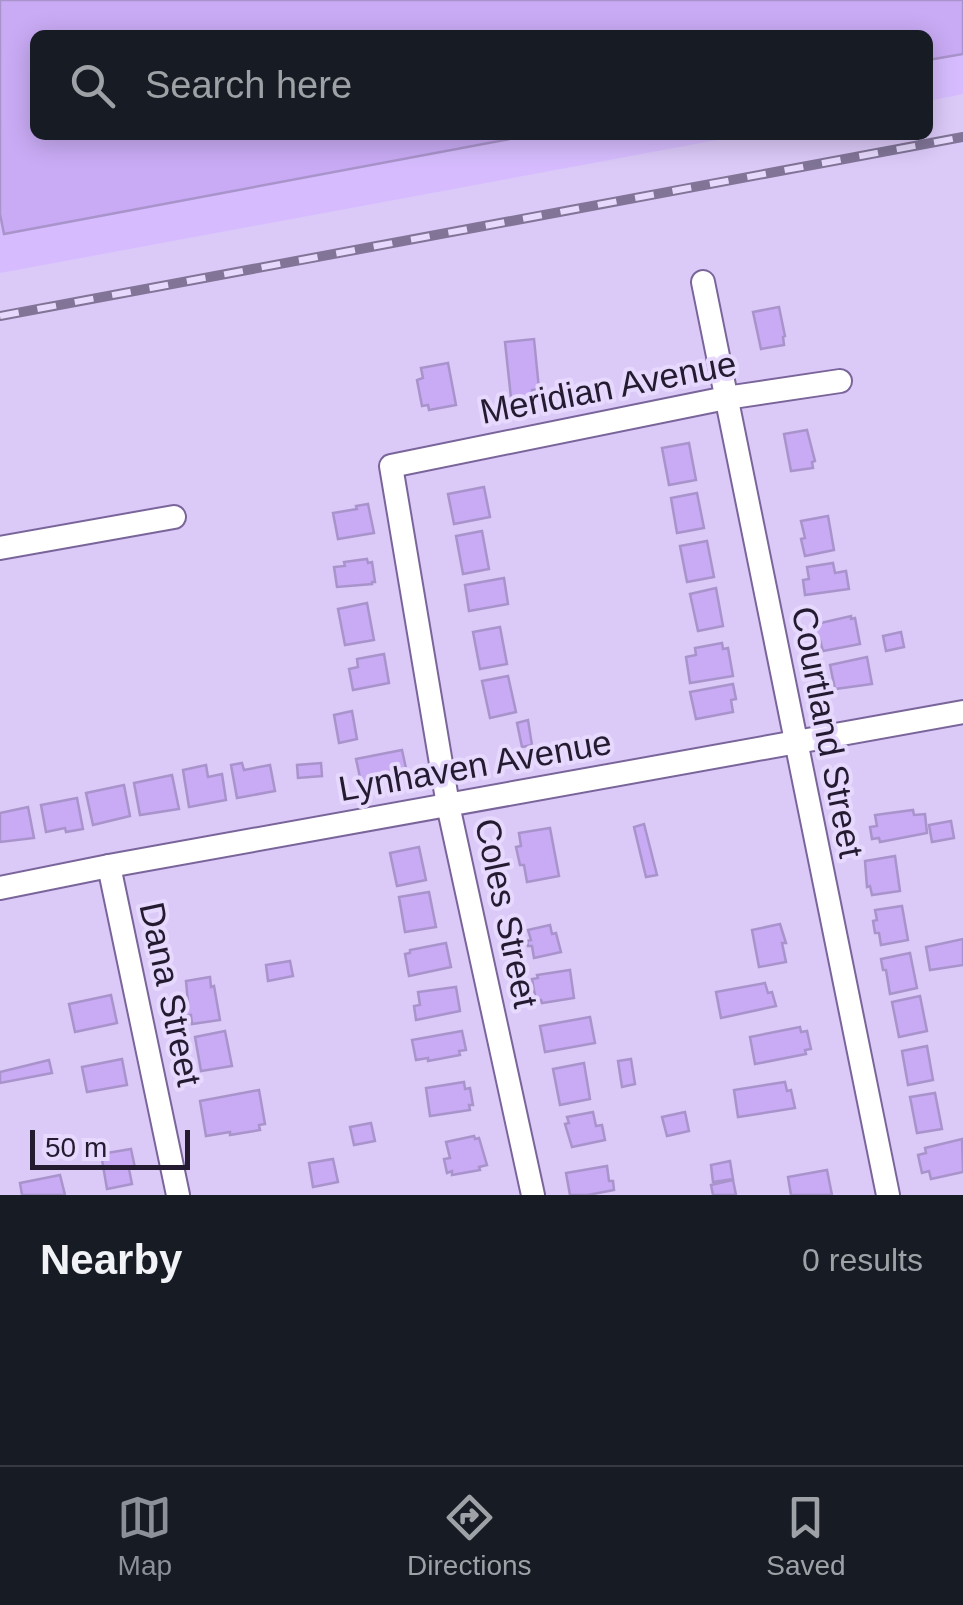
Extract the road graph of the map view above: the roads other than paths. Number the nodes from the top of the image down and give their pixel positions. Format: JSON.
{"nodes":[{"id":1,"x":703,"y":282,"type":"dead end"},
{"id":2,"x":840,"y":381,"type":"dead end"},
{"id":3,"x":726,"y":398,"type":"junction"},
{"id":4,"x":391,"y":466,"type":"joint"},
{"id":5,"x":174,"y":517,"type":"dead end"},
{"id":6,"x":0,"y":548,"type":"edge"},
{"id":7,"x":963,"y":712,"type":"edge"},
{"id":8,"x":794,"y":743,"type":"junction"},
{"id":9,"x":448,"y":806,"type":"junction"},
{"id":10,"x":108,"y":866,"type":"junction"},
{"id":11,"x":0,"y":888,"type":"edge"},
{"id":12,"x":178,"y":1195,"type":"edge"},
{"id":13,"x":533,"y":1195,"type":"edge"},
{"id":14,"x":888,"y":1195,"type":"edge"}],
"edges":[{"from":1,"to":3,"type":"street","name":"Courtland Street"},
{"from":2,"to":3,"type":"street","name":"Meridian Avenue"},
{"from":3,"to":4,"type":"street","name":"Meridian Avenue"},
{"from":3,"to":8,"type":"street","name":"Courtland Street"},
{"from":4,"to":9,"type":"street","name":"Coles Street"},
{"from":5,"to":6,"type":"street"},
{"from":7,"to":8,"type":"street","name":"Lynhaven Avenue"},
{"from":8,"to":9,"type":"street","name":"Lynhaven Avenue"},
{"from":8,"to":14,"type":"street","name":"Courtland Street"},
{"from":9,"to":10,"type":"street","name":"Lynhaven Avenue"},
{"from":9,"to":13,"type":"street","name":"Coles Street"},
{"from":10,"to":11,"type":"street","name":"Lynhaven Avenue"},
{"from":10,"to":12,"type":"street","name":"Dana Street"}]}
